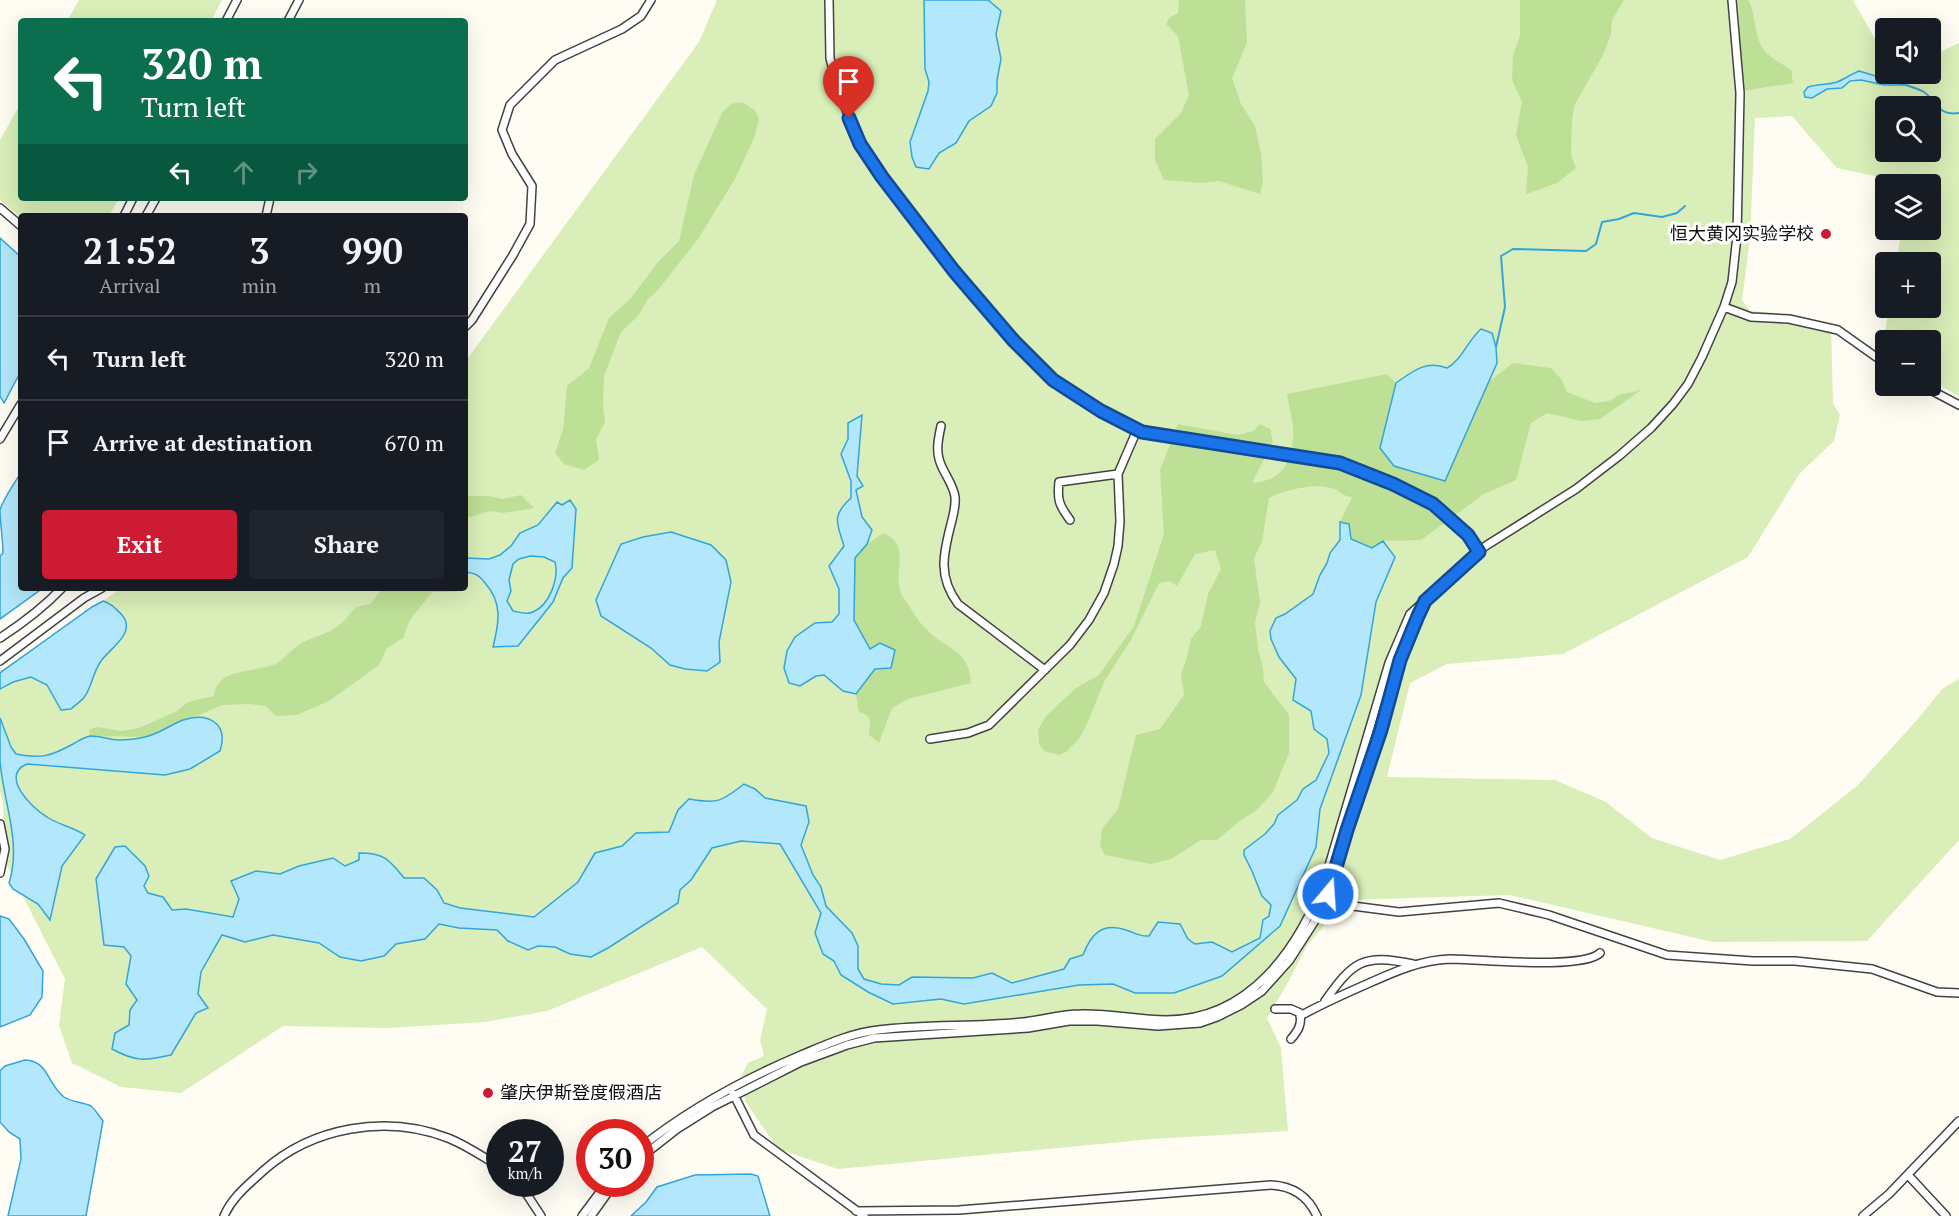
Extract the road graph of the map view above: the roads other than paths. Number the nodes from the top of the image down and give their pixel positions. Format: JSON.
{"nodes":[{"id":1,"x":237,"y":0,"type":"edge"},
{"id":2,"x":299,"y":0,"type":"edge"},
{"id":3,"x":651,"y":0,"type":"edge"},
{"id":4,"x":829,"y":0,"type":"edge"},
{"id":5,"x":1732,"y":0,"type":"edge"},
{"id":6,"x":228,"y":18,"type":"edge"},
{"id":7,"x":290,"y":18,"type":"edge"},
{"id":8,"x":0,"y":208,"type":"edge"},
{"id":9,"x":18,"y":223,"type":"edge"},
{"id":10,"x":1724,"y":307,"type":"junction"},
{"id":11,"x":468,"y":324,"type":"edge"},
{"id":12,"x":1875,"y":356,"type":"edge"},
{"id":13,"x":1941,"y":396,"type":"edge"},
{"id":14,"x":1959,"y":405,"type":"edge"},
{"id":15,"x":18,"y":409,"type":"edge"},
{"id":16,"x":941,"y":426,"type":"dead end"},
{"id":17,"x":1137,"y":430,"type":"junction"},
{"id":18,"x":0,"y":439,"type":"edge"},
{"id":19,"x":1118,"y":474,"type":"junction"},
{"id":20,"x":1070,"y":520,"type":"dead end"},
{"id":21,"x":1479,"y":552,"type":"junction"},
{"id":22,"x":59,"y":591,"type":"edge"},
{"id":23,"x":97,"y":591,"type":"edge"},
{"id":24,"x":0,"y":638,"type":"edge"},
{"id":25,"x":0,"y":661,"type":"edge"},
{"id":26,"x":1045,"y":670,"type":"junction"},
{"id":27,"x":930,"y":739,"type":"dead end"},
{"id":28,"x":0,"y":824,"type":"edge"},
{"id":29,"x":0,"y":873,"type":"edge"},
{"id":30,"x":1320,"y":902,"type":"junction"},
{"id":31,"x":1600,"y":952,"type":"dead end"},
{"id":32,"x":1415,"y":964,"type":"junction"},
{"id":33,"x":1959,"y":993,"type":"edge"},
{"id":34,"x":1324,"y":1003,"type":"junction"},
{"id":35,"x":1275,"y":1009,"type":"dead end"},
{"id":36,"x":1300,"y":1016,"type":"junction"},
{"id":37,"x":1291,"y":1040,"type":"dead end"},
{"id":38,"x":733,"y":1092,"type":"junction"},
{"id":39,"x":1959,"y":1121,"type":"edge"},
{"id":40,"x":654,"y":1137,"type":"edge"},
{"id":41,"x":654,"y":1147,"type":"edge"},
{"id":42,"x":486,"y":1158,"type":"edge"},
{"id":43,"x":1908,"y":1175,"type":"junction"},
{"id":44,"x":529,"y":1197,"type":"edge"},
{"id":45,"x":596,"y":1197,"type":"edge"},
{"id":46,"x":605,"y":1197,"type":"edge"},
{"id":47,"x":856,"y":1211,"type":"junction"},
{"id":48,"x":224,"y":1216,"type":"edge"},
{"id":49,"x":541,"y":1216,"type":"edge"},
{"id":50,"x":582,"y":1216,"type":"edge"},
{"id":51,"x":591,"y":1216,"type":"edge"},
{"id":52,"x":864,"y":1216,"type":"edge"},
{"id":53,"x":1317,"y":1216,"type":"edge"},
{"id":54,"x":1863,"y":1216,"type":"edge"},
{"id":55,"x":1946,"y":1216,"type":"edge"}],
"edges":[{"from":1,"to":6,"type":"street"},
{"from":2,"to":7,"type":"street"},
{"from":3,"to":11,"type":"street"},
{"from":4,"to":17,"type":"street"},
{"from":5,"to":10,"type":"street"},
{"from":8,"to":9,"type":"street"},
{"from":10,"to":12,"type":"street"},
{"from":10,"to":21,"type":"street"},
{"from":13,"to":14,"type":"street"},
{"from":15,"to":18,"type":"street"},
{"from":16,"to":26,"type":"street"},
{"from":17,"to":19,"type":"street"},
{"from":17,"to":21,"type":"street"},
{"from":19,"to":20,"type":"street"},
{"from":19,"to":26,"type":"street"},
{"from":21,"to":30,"type":"street"},
{"from":22,"to":24,"type":"street"},
{"from":23,"to":25,"type":"street"},
{"from":26,"to":27,"type":"street"},
{"from":28,"to":29,"type":"street"},
{"from":30,"to":33,"type":"street"},
{"from":30,"to":38,"type":"street"},
{"from":31,"to":32,"type":"street"},
{"from":32,"to":34,"type":"street"},
{"from":32,"to":34,"type":"street"},
{"from":34,"to":36,"type":"street"},
{"from":35,"to":36,"type":"street"},
{"from":36,"to":37,"type":"street"},
{"from":38,"to":40,"type":"street"},
{"from":38,"to":41,"type":"street"},
{"from":38,"to":47,"type":"street"},
{"from":39,"to":43,"type":"street"},
{"from":42,"to":48,"type":"street"},
{"from":43,"to":54,"type":"street"},
{"from":43,"to":55,"type":"street"},
{"from":44,"to":49,"type":"street"},
{"from":45,"to":50,"type":"street"},
{"from":46,"to":51,"type":"street"},
{"from":47,"to":52,"type":"street"},
{"from":47,"to":53,"type":"street"}]}
